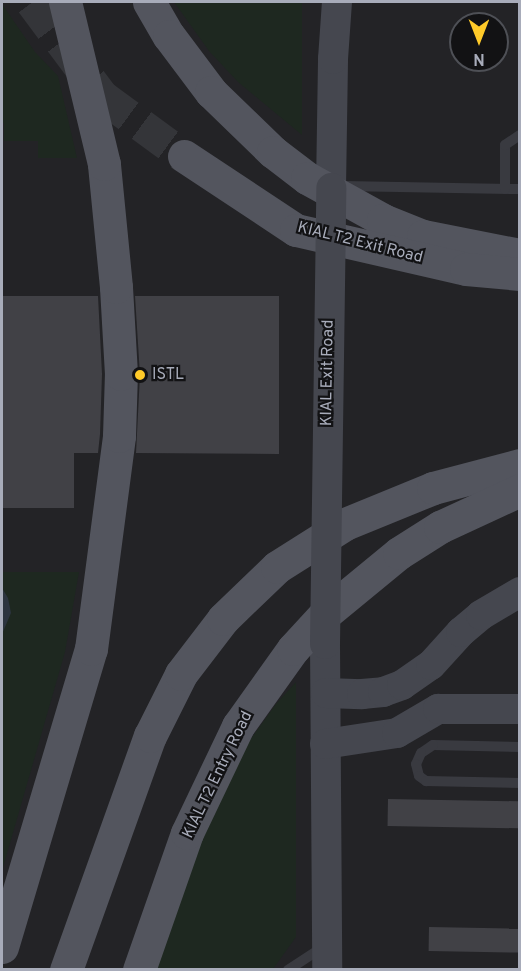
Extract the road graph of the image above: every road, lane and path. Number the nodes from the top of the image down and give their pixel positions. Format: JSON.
{"nodes":[{"id":1,"x":65,"y":2,"type":"edge"},
{"id":2,"x":149,"y":2,"type":"edge"},
{"id":3,"x":338,"y":2,"type":"edge"},
{"id":4,"x":519,"y":135,"type":"edge"},
{"id":5,"x":184,"y":156,"type":"tunnel mouth"},
{"id":6,"x":331,"y":187,"type":"junction"},
{"id":7,"x":505,"y":189,"type":"junction"},
{"id":8,"x":519,"y":189,"type":"edge"},
{"id":9,"x":519,"y":255,"type":"edge"},
{"id":10,"x":519,"y":274,"type":"edge"},
{"id":11,"x":519,"y":465,"type":"edge"},
{"id":12,"x":519,"y":490,"type":"edge"},
{"id":13,"x":519,"y":592,"type":"edge"},
{"id":14,"x":326,"y":693,"type":"junction"},
{"id":15,"x":519,"y":709,"type":"edge"},
{"id":16,"x":325,"y":744,"type":"junction"},
{"id":17,"x":519,"y":747,"type":"edge"},
{"id":18,"x":519,"y":783,"type":"edge"},
{"id":19,"x":2,"y":947,"type":"edge"},
{"id":20,"x":327,"y":957,"type":"edge"},
{"id":21,"x":66,"y":969,"type":"edge"},
{"id":22,"x":139,"y":969,"type":"edge"},
{"id":23,"x":288,"y":969,"type":"edge"}],
"edges":[{"from":1,"to":19,"type":"main road"},
{"from":2,"to":9,"type":"main road","name":"KIAL T2 Exit Road"},
{"from":3,"to":6,"type":"main road","name":"KIAL Exit Road"},
{"from":4,"to":7,"type":"lane"},
{"from":5,"to":10,"type":"main road","name":"KIAL T2 Exit Road"},
{"from":6,"to":7,"type":"lane"},
{"from":6,"to":14,"type":"main road","name":"KIAL Exit Road","bridge":true},
{"from":7,"to":8,"type":"lane"},
{"from":11,"to":21,"type":"main road"},
{"from":12,"to":22,"type":"main road","name":"KIAL T2 Entry Road"},
{"from":13,"to":14,"type":"main road"},
{"from":14,"to":16,"type":"main road","name":"KIAL Exit Road"},
{"from":15,"to":16,"type":"main road"},
{"from":16,"to":20,"type":"main road","name":"KIAL Exit Road"},
{"from":17,"to":18,"type":"lane"},
{"from":20,"to":23,"type":"lane"}]}
